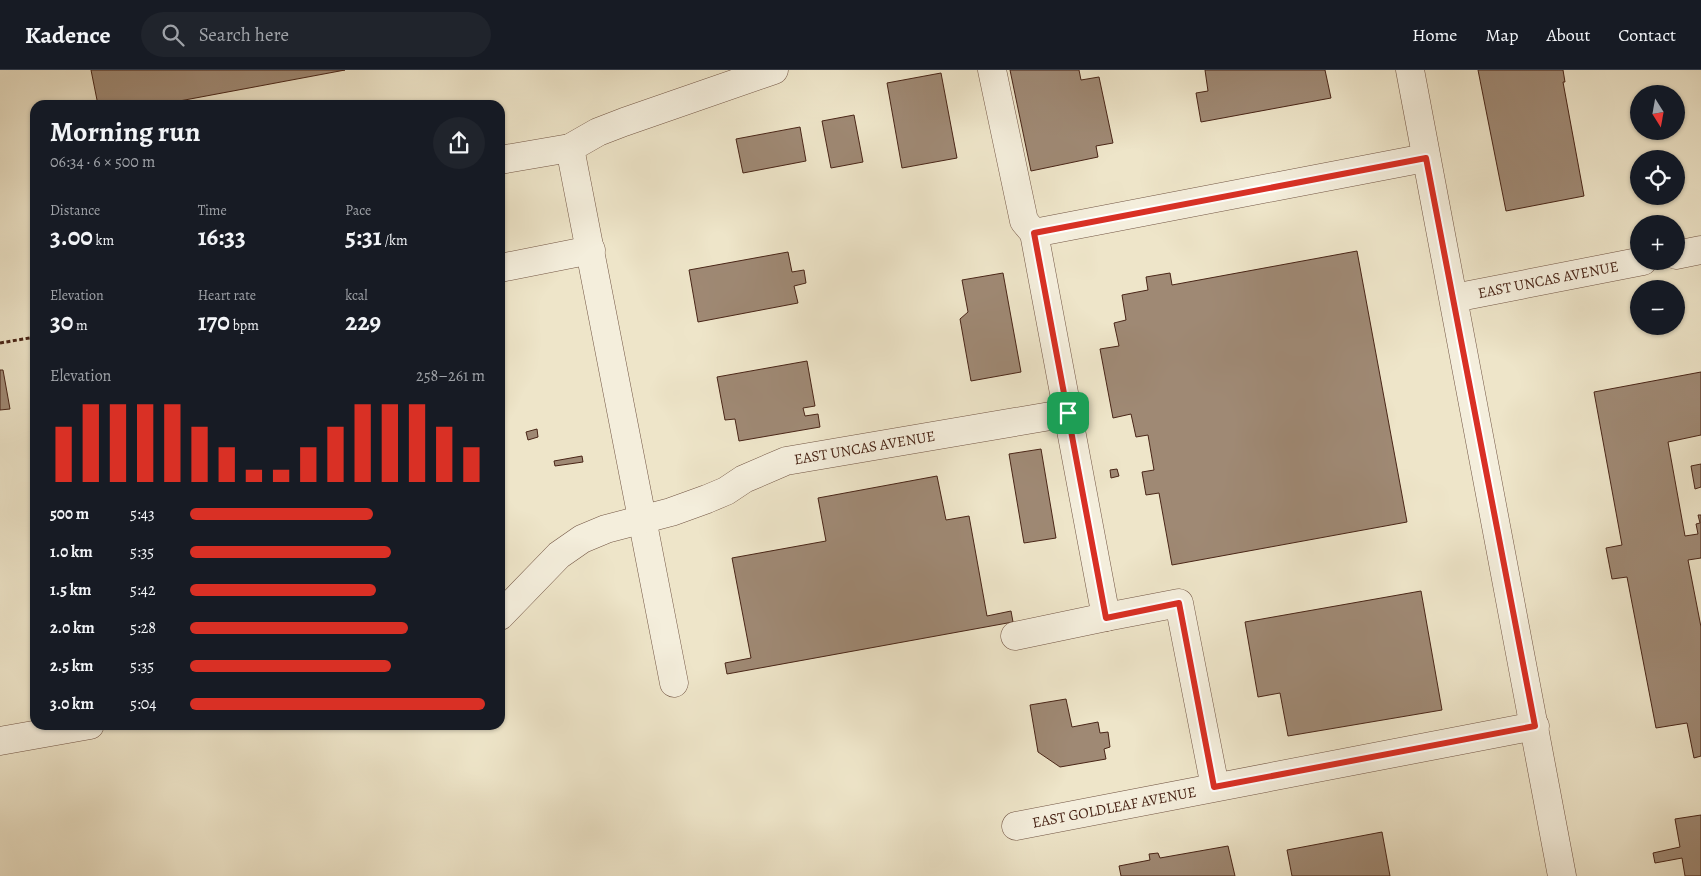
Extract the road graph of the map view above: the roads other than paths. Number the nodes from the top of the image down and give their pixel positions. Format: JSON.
{"nodes":[{"id":1,"x":774,"y":70,"type":"edge"},
{"id":2,"x":992,"y":70,"type":"edge"},
{"id":3,"x":1410,"y":75,"type":"edge"},
{"id":4,"x":570,"y":148,"type":"junction"},
{"id":5,"x":1426,"y":158,"type":"junction"},
{"id":6,"x":505,"y":159,"type":"edge"},
{"id":7,"x":1034,"y":233,"type":"junction"},
{"id":8,"x":591,"y":250,"type":"junction"},
{"id":9,"x":1701,"y":250,"type":"edge"},
{"id":10,"x":1685,"y":253,"type":"edge"},
{"id":11,"x":1630,"y":264,"type":"edge"},
{"id":12,"x":505,"y":267,"type":"edge"},
{"id":13,"x":1454,"y":298,"type":"junction"},
{"id":14,"x":1068,"y":413,"type":"junction"},
{"id":15,"x":643,"y":520,"type":"junction"},
{"id":16,"x":505,"y":611,"type":"edge"},
{"id":17,"x":1106,"y":618,"type":"junction"},
{"id":18,"x":1016,"y":636,"type":"dead end"},
{"id":19,"x":674,"y":683,"type":"dead end"},
{"id":20,"x":1535,"y":726,"type":"junction"},
{"id":21,"x":62,"y":730,"type":"edge"},
{"id":22,"x":0,"y":741,"type":"edge"},
{"id":23,"x":1214,"y":787,"type":"junction"},
{"id":24,"x":1016,"y":826,"type":"dead end"},
{"id":25,"x":1562,"y":876,"type":"edge"}],
"edges":[{"from":1,"to":4,"type":"street"},
{"from":2,"to":7,"type":"street"},
{"from":3,"to":5,"type":"street"},
{"from":4,"to":6,"type":"street"},
{"from":4,"to":8,"type":"street"},
{"from":5,"to":7,"type":"street"},
{"from":5,"to":13,"type":"street"},
{"from":7,"to":14,"type":"street"},
{"from":8,"to":12,"type":"street"},
{"from":8,"to":15,"type":"street"},
{"from":9,"to":10,"type":"street"},
{"from":11,"to":13,"type":"street","name":"EAST UNCAS AVENUE"},
{"from":13,"to":20,"type":"street"},
{"from":14,"to":15,"type":"street","name":"EAST UNCAS AVENUE"},
{"from":14,"to":17,"type":"street"},
{"from":15,"to":16,"type":"street","name":"EAST UNCAS AVENUE"},
{"from":15,"to":19,"type":"street"},
{"from":17,"to":18,"type":"street"},
{"from":17,"to":23,"type":"street"},
{"from":20,"to":23,"type":"street","name":"EAST GOLDLEAF AVENUE"},
{"from":20,"to":25,"type":"street"},
{"from":21,"to":22,"type":"street"},
{"from":23,"to":24,"type":"street","name":"EAST GOLDLEAF AVENUE"}]}
